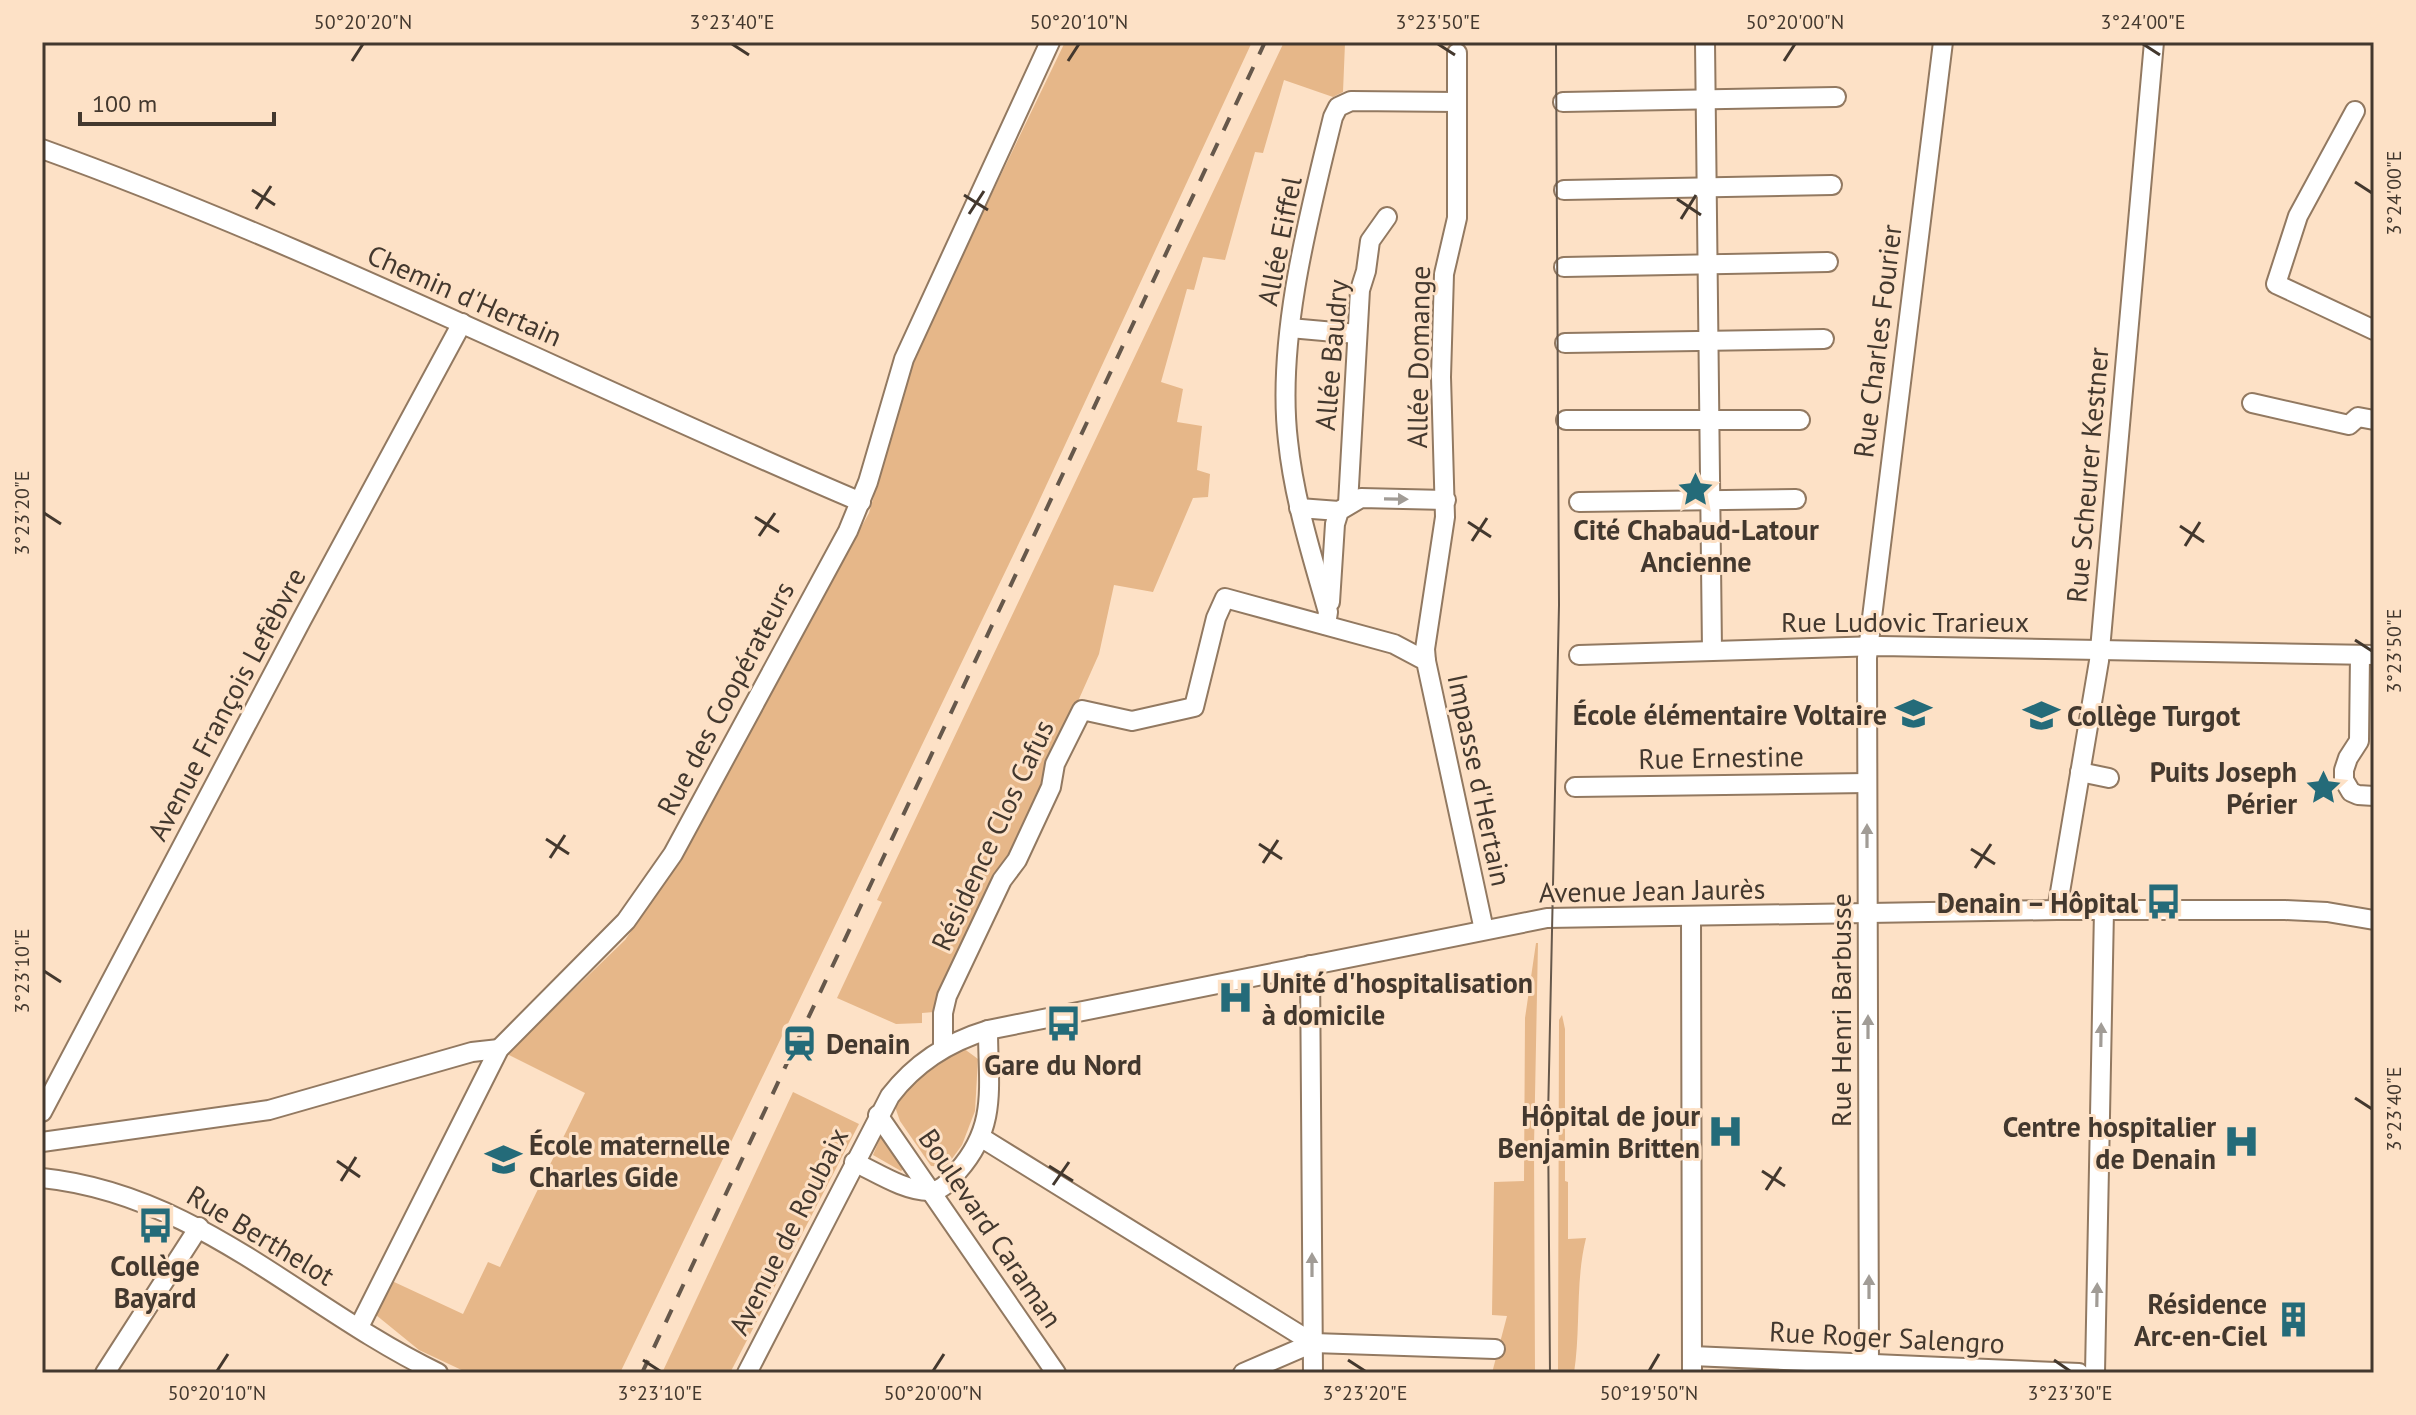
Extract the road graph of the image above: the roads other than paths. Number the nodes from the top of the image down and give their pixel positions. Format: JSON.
{"nodes":[{"id":1,"x":1050,"y":42,"type":"edge"},
{"id":2,"x":1705,"y":42,"type":"edge"},
{"id":3,"x":1943,"y":42,"type":"edge"},
{"id":4,"x":2154,"y":42,"type":"edge"},
{"id":5,"x":1457,"y":53,"type":"dead end"},
{"id":6,"x":1836,"y":97,"type":"dead end"},
{"id":7,"x":1706,"y":99,"type":"junction"},
{"id":8,"x":1457,"y":102,"type":"junction"},
{"id":9,"x":1563,"y":102,"type":"dead end"},
{"id":10,"x":2355,"y":111,"type":"dead end"},
{"id":11,"x":42,"y":149,"type":"edge"},
{"id":12,"x":1832,"y":185,"type":"dead end"},
{"id":13,"x":1707,"y":187,"type":"junction"},
{"id":14,"x":1564,"y":190,"type":"dead end"},
{"id":15,"x":1387,"y":217,"type":"dead end"},
{"id":16,"x":1828,"y":262,"type":"dead end"},
{"id":17,"x":1708,"y":264,"type":"junction"},
{"id":18,"x":1564,"y":267,"type":"dead end"},
{"id":19,"x":462,"y":323,"type":"junction"},
{"id":20,"x":1290,"y":328,"type":"junction"},
{"id":21,"x":2374,"y":330,"type":"edge"},
{"id":22,"x":1357,"y":334,"type":"junction"},
{"id":23,"x":1824,"y":339,"type":"dead end"},
{"id":24,"x":1709,"y":341,"type":"junction"},
{"id":25,"x":1565,"y":343,"type":"dead end"},
{"id":26,"x":2252,"y":403,"type":"dead end"},
{"id":27,"x":1566,"y":420,"type":"dead end"},
{"id":28,"x":1710,"y":420,"type":"junction"},
{"id":29,"x":1800,"y":420,"type":"dead end"},
{"id":30,"x":2374,"y":420,"type":"edge"},
{"id":31,"x":1796,"y":499,"type":"dead end"},
{"id":32,"x":1446,"y":500,"type":"junction"},
{"id":33,"x":1711,"y":500,"type":"junction"},
{"id":34,"x":861,"y":502,"type":"junction"},
{"id":35,"x":1579,"y":502,"type":"dead end"},
{"id":36,"x":1299,"y":508,"type":"junction"},
{"id":37,"x":1344,"y":508,"type":"junction"},
{"id":38,"x":1327,"y":619,"type":"junction"},
{"id":39,"x":1868,"y":646,"type":"junction"},
{"id":40,"x":1712,"y":650,"type":"junction"},
{"id":41,"x":2100,"y":650,"type":"junction"},
{"id":42,"x":1579,"y":655,"type":"dead end"},
{"id":43,"x":2367,"y":655,"type":"edge"},
{"id":44,"x":1426,"y":661,"type":"junction"},
{"id":45,"x":1194,"y":707,"type":"joint"},
{"id":46,"x":2080,"y":772,"type":"junction"},
{"id":47,"x":2109,"y":778,"type":"dead end"},
{"id":48,"x":1867,"y":783,"type":"junction"},
{"id":49,"x":1575,"y":787,"type":"dead end"},
{"id":50,"x":2374,"y":796,"type":"edge"},
{"id":51,"x":2057,"y":910,"type":"junction"},
{"id":52,"x":2104,"y":910,"type":"junction"},
{"id":53,"x":1868,"y":914,"type":"junction"},
{"id":54,"x":1691,"y":917,"type":"junction"},
{"id":55,"x":2374,"y":920,"type":"edge"},
{"id":56,"x":1484,"y":930,"type":"junction"},
{"id":57,"x":1310,"y":965,"type":"junction"},
{"id":58,"x":988,"y":1030,"type":"junction"},
{"id":59,"x":943,"y":1048,"type":"junction"},
{"id":60,"x":499,"y":1049,"type":"junction"},
{"id":61,"x":42,"y":1112,"type":"edge"},
{"id":62,"x":878,"y":1115,"type":"junction"},
{"id":63,"x":982,"y":1138,"type":"junction"},
{"id":64,"x":42,"y":1142,"type":"edge"},
{"id":65,"x":854,"y":1162,"type":"junction"},
{"id":66,"x":42,"y":1178,"type":"edge"},
{"id":67,"x":933,"y":1191,"type":"junction"},
{"id":68,"x":199,"y":1227,"type":"junction"},
{"id":69,"x":359,"y":1327,"type":"junction"},
{"id":70,"x":1313,"y":1343,"type":"junction"},
{"id":71,"x":1495,"y":1349,"type":"dead end"},
{"id":72,"x":1692,"y":1364,"type":"edge"},
{"id":73,"x":1869,"y":1369,"type":"edge"},
{"id":74,"x":105,"y":1373,"type":"edge"},
{"id":75,"x":438,"y":1373,"type":"edge"},
{"id":76,"x":747,"y":1373,"type":"edge"},
{"id":77,"x":1056,"y":1373,"type":"edge"},
{"id":78,"x":1243,"y":1373,"type":"edge"},
{"id":79,"x":1313,"y":1373,"type":"edge"},
{"id":80,"x":2079,"y":1373,"type":"edge"},
{"id":81,"x":2095,"y":1373,"type":"edge"}],
"edges":[{"from":1,"to":34,"type":"street","name":"Rue des Coopérateurs"},
{"from":2,"to":7,"type":"street"},
{"from":3,"to":39,"type":"street","name":"Rue Charles Fourier"},
{"from":4,"to":41,"type":"street","name":"Rue Scheurer Kestner"},
{"from":5,"to":8,"type":"street","name":"Allée Domange"},
{"from":6,"to":7,"type":"street"},
{"from":7,"to":9,"type":"street"},
{"from":7,"to":13,"type":"street"},
{"from":8,"to":20,"type":"street","name":"Allée Eiffel"},
{"from":8,"to":32,"type":"street","name":"Allée Domange"},
{"from":10,"to":21,"type":"street"},
{"from":11,"to":19,"type":"street","name":"Chemin d'Hertain"},
{"from":12,"to":13,"type":"street"},
{"from":13,"to":14,"type":"street"},
{"from":13,"to":17,"type":"street"},
{"from":15,"to":22,"type":"street","name":"Allée Baudry"},
{"from":16,"to":17,"type":"street"},
{"from":17,"to":18,"type":"street"},
{"from":17,"to":24,"type":"street"},
{"from":19,"to":34,"type":"street","name":"Chemin d'Hertain"},
{"from":19,"to":61,"type":"street","name":"Avenue François Lefèbvre"},
{"from":20,"to":22,"type":"street"},
{"from":20,"to":36,"type":"street","name":"Allée Eiffel"},
{"from":22,"to":37,"type":"street","name":"Allée Baudry"},
{"from":23,"to":24,"type":"street"},
{"from":24,"to":25,"type":"street"},
{"from":24,"to":28,"type":"street"},
{"from":26,"to":30,"type":"street"},
{"from":27,"to":28,"type":"street"},
{"from":28,"to":29,"type":"street"},
{"from":28,"to":33,"type":"street"},
{"from":31,"to":33,"type":"street"},
{"from":37,"to":32,"type":"street","one_way":true},
{"from":32,"to":44,"type":"street","name":"Allée Domange"},
{"from":33,"to":35,"type":"street"},
{"from":33,"to":40,"type":"street"},
{"from":34,"to":60,"type":"street","name":"Rue des Coopérateurs"},
{"from":36,"to":37,"type":"street"},
{"from":36,"to":38,"type":"street","name":"Allée Eiffel"},
{"from":37,"to":38,"type":"street","name":"Allée Baudry"},
{"from":38,"to":44,"type":"street","name":"Impasse d'Hertain"},
{"from":38,"to":45,"type":"street","name":"Impasse d'Hertain"},
{"from":39,"to":40,"type":"street","name":"Rue Ludovic Trarieux"},
{"from":39,"to":41,"type":"street","name":"Rue Ludovic Trarieux"},
{"from":39,"to":48,"type":"street","name":"Rue Henri Barbusse"},
{"from":40,"to":42,"type":"street","name":"Rue Ludovic Trarieux"},
{"from":41,"to":43,"type":"street","name":"Rue Ludovic Trarieux"},
{"from":41,"to":46,"type":"street","name":"Rue Scheurer Kestner"},
{"from":43,"to":50,"type":"street"},
{"from":44,"to":56,"type":"street","name":"Impasse d'Hertain"},
{"from":45,"to":59,"type":"street","name":"Résidence Clos Cafus"},
{"from":46,"to":47,"type":"street"},
{"from":46,"to":51,"type":"street","name":"Rue Scheurer Kestner"},
{"from":48,"to":49,"type":"street","name":"Rue Ernestine"},
{"from":53,"to":48,"type":"street","name":"Rue Henri Barbusse","one_way":true},
{"from":51,"to":52,"type":"street","name":"Avenue Jean Jaurès"},
{"from":51,"to":53,"type":"street","name":"Avenue Jean Jaurès"},
{"from":52,"to":55,"type":"street","name":"Avenue Jean Jaurès"},
{"from":81,"to":52,"type":"street","one_way":true},
{"from":53,"to":54,"type":"street","name":"Avenue Jean Jaurès"},
{"from":73,"to":53,"type":"street","name":"Rue Henri Barbusse","one_way":true},
{"from":54,"to":56,"type":"street","name":"Avenue Jean Jaurès"},
{"from":54,"to":72,"type":"street"},
{"from":56,"to":57,"type":"street","name":"Avenue Jean Jaurès"},
{"from":57,"to":58,"type":"street","name":"Avenue Jean Jaurès"},
{"from":70,"to":57,"type":"street","one_way":true},
{"from":58,"to":59,"type":"street","name":"Avenue Jean Jaurès"},
{"from":58,"to":63,"type":"street"},
{"from":59,"to":62,"type":"street","name":"Avenue Jean Jaurès"},
{"from":60,"to":64,"type":"street"},
{"from":60,"to":69,"type":"street","name":"Rue des Coopérateurs"},
{"from":62,"to":65,"type":"street","name":"Avenue de Roubaix"},
{"from":62,"to":67,"type":"street","name":"Boulevard Caraman"},
{"from":63,"to":67,"type":"street"},
{"from":63,"to":70,"type":"street"},
{"from":65,"to":67,"type":"street"},
{"from":65,"to":76,"type":"street","name":"Avenue de Roubaix"},
{"from":66,"to":68,"type":"street","name":"Rue Berthelot"},
{"from":67,"to":77,"type":"street","name":"Boulevard Caraman"},
{"from":68,"to":69,"type":"street","name":"Rue Berthelot"},
{"from":68,"to":74,"type":"street"},
{"from":69,"to":75,"type":"street","name":"Rue Berthelot"},
{"from":70,"to":71,"type":"street"},
{"from":70,"to":78,"type":"street"},
{"from":70,"to":79,"type":"street"},
{"from":72,"to":73,"type":"street","name":"Rue Roger Salengro"},
{"from":73,"to":80,"type":"street","name":"Rue Roger Salengro"}]}
